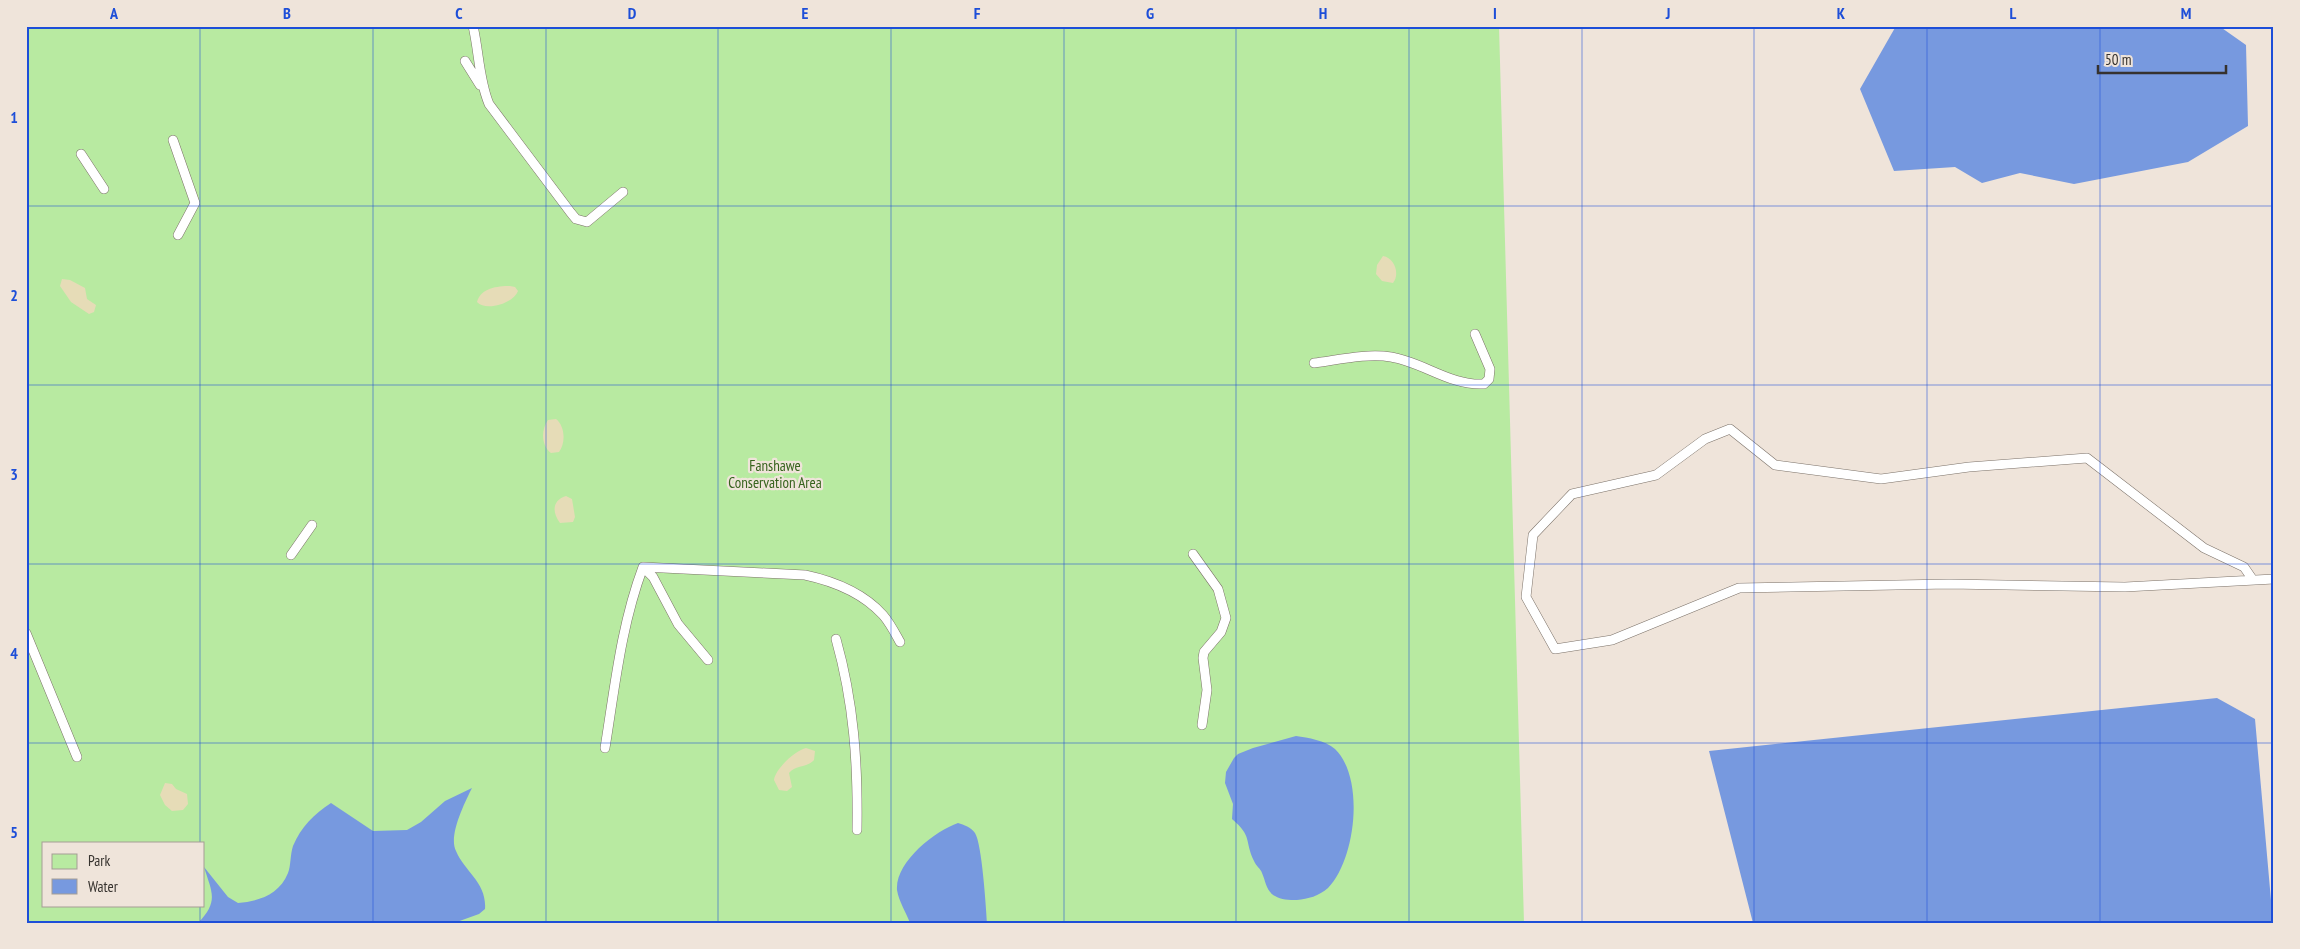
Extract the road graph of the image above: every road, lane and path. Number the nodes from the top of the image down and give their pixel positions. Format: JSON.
{"nodes":[{"id":1,"x":474,"y":26,"type":"edge"},
{"id":2,"x":483,"y":26,"type":"edge"},
{"id":3,"x":476,"y":38,"type":"junction"},
{"id":4,"x":465,"y":61,"type":"dead end"},
{"id":5,"x":482,"y":88,"type":"junction"},
{"id":6,"x":173,"y":140,"type":"dead end"},
{"id":7,"x":81,"y":154,"type":"dead end"},
{"id":8,"x":104,"y":189,"type":"dead end"},
{"id":9,"x":623,"y":192,"type":"dead end"},
{"id":10,"x":178,"y":235,"type":"dead end"},
{"id":11,"x":1475,"y":334,"type":"dead end"},
{"id":12,"x":1314,"y":363,"type":"dead end"},
{"id":13,"x":312,"y":525,"type":"dead end"},
{"id":14,"x":1193,"y":554,"type":"dead end"},
{"id":15,"x":291,"y":555,"type":"dead end"},
{"id":16,"x":643,"y":567,"type":"junction"},
{"id":17,"x":2274,"y":579,"type":"edge"},
{"id":18,"x":2253,"y":580,"type":"junction"},
{"id":19,"x":26,"y":633,"type":"edge"},
{"id":20,"x":836,"y":639,"type":"dead end"},
{"id":21,"x":900,"y":642,"type":"dead end"},
{"id":22,"x":708,"y":660,"type":"dead end"},
{"id":23,"x":1202,"y":726,"type":"dead end"},
{"id":24,"x":605,"y":748,"type":"dead end"},
{"id":25,"x":77,"y":757,"type":"dead end"},
{"id":26,"x":857,"y":830,"type":"dead end"}],
"edges":[{"from":1,"to":3,"type":"lane"},
{"from":2,"to":3,"type":"lane"},
{"from":3,"to":5,"type":"lane"},
{"from":4,"to":5,"type":"lane"},
{"from":5,"to":9,"type":"lane"},
{"from":6,"to":10,"type":"lane"},
{"from":7,"to":8,"type":"lane"},
{"from":11,"to":12,"type":"lane"},
{"from":13,"to":15,"type":"lane"},
{"from":14,"to":23,"type":"lane"},
{"from":16,"to":21,"type":"lane"},
{"from":16,"to":22,"type":"lane"},
{"from":16,"to":24,"type":"lane"},
{"from":17,"to":18,"type":"lane"},
{"from":18,"to":18,"type":"lane"},
{"from":19,"to":25,"type":"lane"},
{"from":20,"to":26,"type":"lane"}]}
